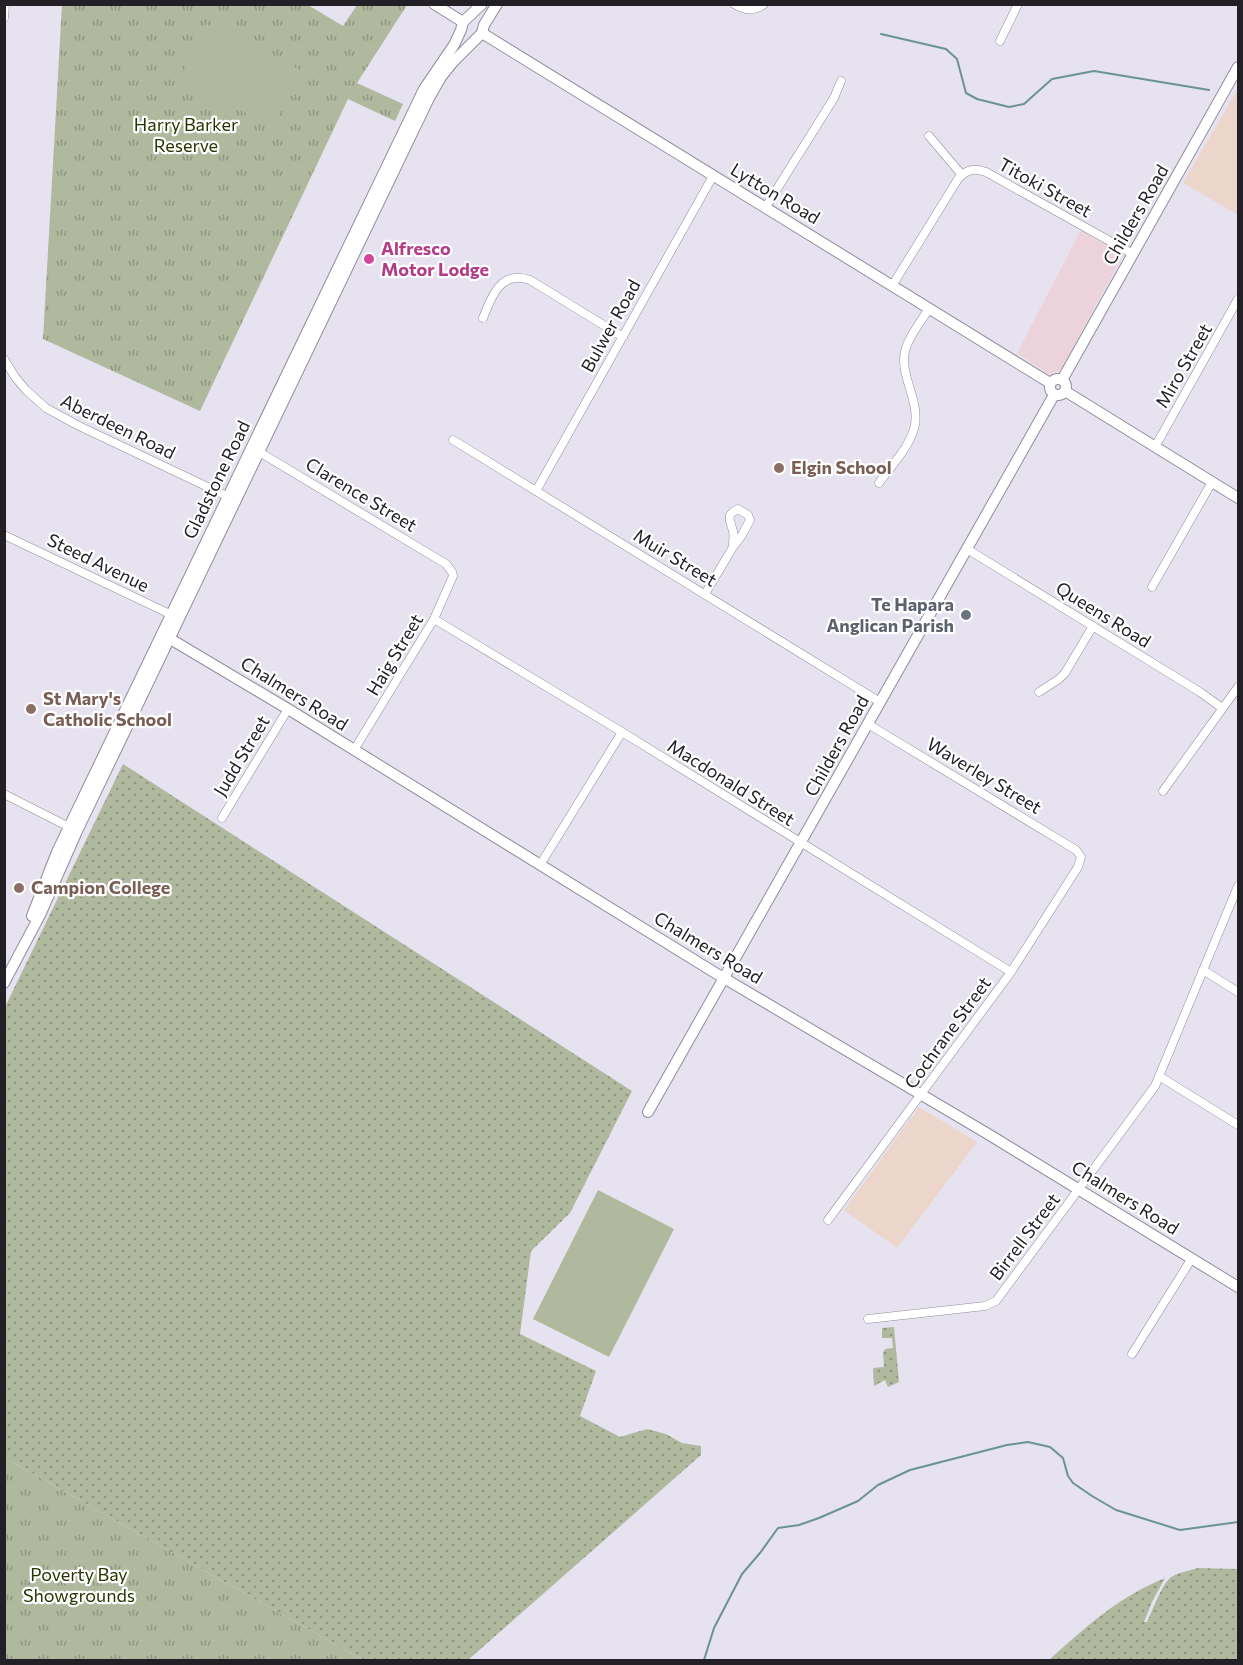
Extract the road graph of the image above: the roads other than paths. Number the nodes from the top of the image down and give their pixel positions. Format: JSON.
{"nodes":[{"id":1,"x":5,"y":4,"type":"edge"},
{"id":2,"x":434,"y":4,"type":"edge"},
{"id":3,"x":482,"y":4,"type":"edge"},
{"id":4,"x":497,"y":4,"type":"edge"},
{"id":5,"x":734,"y":4,"type":"edge"},
{"id":6,"x":764,"y":4,"type":"edge"},
{"id":7,"x":1018,"y":4,"type":"edge"},
{"id":8,"x":4,"y":18,"type":"edge"},
{"id":9,"x":465,"y":22,"type":"junction"},
{"id":10,"x":481,"y":32,"type":"junction"},
{"id":11,"x":1000,"y":41,"type":"dead end"},
{"id":12,"x":1239,"y":67,"type":"edge"},
{"id":13,"x":841,"y":81,"type":"dead end"},
{"id":14,"x":929,"y":136,"type":"dead end"},
{"id":15,"x":962,"y":175,"type":"junction"},
{"id":16,"x":713,"y":176,"type":"junction"},
{"id":17,"x":765,"y":208,"type":"junction"},
{"id":18,"x":1133,"y":254,"type":"junction"},
{"id":19,"x":892,"y":286,"type":"junction"},
{"id":20,"x":1239,"y":299,"type":"edge"},
{"id":21,"x":929,"y":308,"type":"junction"},
{"id":22,"x":483,"y":318,"type":"dead end"},
{"id":23,"x":622,"y":337,"type":"junction"},
{"id":24,"x":4,"y":359,"type":"edge"},
{"id":25,"x":1062,"y":380,"type":"junction"},
{"id":26,"x":1050,"y":383,"type":"junction"},
{"id":27,"x":1059,"y":393,"type":"junction"},
{"id":28,"x":453,"y":440,"type":"dead end"},
{"id":29,"x":1155,"y":447,"type":"junction"},
{"id":30,"x":255,"y":449,"type":"junction"},
{"id":31,"x":1212,"y":482,"type":"junction"},
{"id":32,"x":879,"y":483,"type":"dead end"},
{"id":33,"x":536,"y":491,"type":"junction"},
{"id":34,"x":1239,"y":498,"type":"edge"},
{"id":35,"x":232,"y":499,"type":"junction"},
{"id":36,"x":4,"y":535,"type":"edge"},
{"id":37,"x":733,"y":547,"type":"dead end"},
{"id":38,"x":967,"y":549,"type":"junction"},
{"id":39,"x":452,"y":572,"type":"joint"},
{"id":40,"x":1152,"y":587,"type":"dead end"},
{"id":41,"x":705,"y":594,"type":"junction"},
{"id":42,"x":175,"y":617,"type":"junction"},
{"id":43,"x":434,"y":619,"type":"junction"},
{"id":44,"x":1093,"y":626,"type":"junction"},
{"id":45,"x":166,"y":636,"type":"junction"},
{"id":46,"x":1239,"y":687,"type":"edge"},
{"id":47,"x":1039,"y":692,"type":"dead end"},
{"id":48,"x":880,"y":702,"type":"junction"},
{"id":49,"x":1222,"y":708,"type":"junction"},
{"id":50,"x":288,"y":709,"type":"junction"},
{"id":51,"x":868,"y":724,"type":"junction"},
{"id":52,"x":622,"y":732,"type":"junction"},
{"id":53,"x":354,"y":750,"type":"junction"},
{"id":54,"x":1162,"y":791,"type":"dead end"},
{"id":55,"x":4,"y":794,"type":"edge"},
{"id":56,"x":222,"y":818,"type":"dead end"},
{"id":57,"x":73,"y":829,"type":"junction"},
{"id":58,"x":801,"y":844,"type":"junction"},
{"id":59,"x":1081,"y":857,"type":"joint"},
{"id":60,"x":540,"y":865,"type":"junction"},
{"id":61,"x":1239,"y":886,"type":"edge"},
{"id":62,"x":1203,"y":970,"type":"junction"},
{"id":63,"x":1011,"y":972,"type":"junction"},
{"id":64,"x":725,"y":978,"type":"junction"},
{"id":65,"x":4,"y":983,"type":"edge"},
{"id":66,"x":1239,"y":992,"type":"edge"},
{"id":67,"x":1159,"y":1076,"type":"junction"},
{"id":68,"x":921,"y":1094,"type":"junction"},
{"id":69,"x":648,"y":1112,"type":"dead end"},
{"id":70,"x":1239,"y":1125,"type":"edge"},
{"id":71,"x":1079,"y":1189,"type":"junction"},
{"id":72,"x":828,"y":1220,"type":"dead end"},
{"id":73,"x":1192,"y":1258,"type":"junction"},
{"id":74,"x":1239,"y":1287,"type":"edge"},
{"id":75,"x":868,"y":1319,"type":"dead end"},
{"id":76,"x":1132,"y":1354,"type":"dead end"}],
"edges":[{"from":1,"to":8,"type":"street"},
{"from":2,"to":9,"type":"main road"},
{"from":3,"to":9,"type":"main road","name":"Gladstone Road"},
{"from":4,"to":10,"type":"main road","name":"Gladstone Road"},
{"from":5,"to":6,"type":"street"},
{"from":7,"to":11,"type":"street"},
{"from":9,"to":10,"type":"main road"},
{"from":9,"to":10,"type":"main road"},
{"from":9,"to":30,"type":"main road","name":"Gladstone Road"},
{"from":10,"to":16,"type":"main road","name":"Lytton Road"},
{"from":10,"to":30,"type":"main road","name":"Gladstone Road"},
{"from":12,"to":18,"type":"main road","name":"Childers Road"},
{"from":13,"to":17,"type":"street"},
{"from":14,"to":15,"type":"street"},
{"from":15,"to":18,"type":"street","name":"Titoki Street"},
{"from":15,"to":19,"type":"street"},
{"from":16,"to":17,"type":"main road","name":"Lytton Road"},
{"from":16,"to":23,"type":"street","name":"Bulwer Road"},
{"from":17,"to":19,"type":"main road","name":"Lytton Road"},
{"from":18,"to":25,"type":"main road","name":"Childers Road"},
{"from":19,"to":21,"type":"main road","name":"Lytton Road"},
{"from":20,"to":29,"type":"street","name":"Miro Street"},
{"from":21,"to":26,"type":"main road","name":"Lytton Road"},
{"from":21,"to":32,"type":"street"},
{"from":22,"to":23,"type":"street"},
{"from":23,"to":33,"type":"street","name":"Bulwer Road"},
{"from":24,"to":35,"type":"street","name":"Aberdeen Road"},
{"from":25,"to":26,"type":"main road"},
{"from":25,"to":27,"type":"main road"},
{"from":26,"to":27,"type":"main road"},
{"from":27,"to":29,"type":"main road"},
{"from":27,"to":38,"type":"main road","name":"Childers Road"},
{"from":28,"to":33,"type":"street","name":"Muir Street"},
{"from":29,"to":31,"type":"main road"},
{"from":30,"to":35,"type":"main road","name":"Gladstone Road"},
{"from":30,"to":39,"type":"street","name":"Clarence Street"},
{"from":31,"to":34,"type":"main road"},
{"from":31,"to":40,"type":"street"},
{"from":33,"to":41,"type":"street","name":"Muir Street"},
{"from":35,"to":42,"type":"main road","name":"Gladstone Road"},
{"from":36,"to":42,"type":"street","name":"Steed Avenue"},
{"from":37,"to":41,"type":"street"},
{"from":38,"to":44,"type":"street","name":"Queens Road"},
{"from":38,"to":48,"type":"main road","name":"Childers Road"},
{"from":39,"to":43,"type":"street","name":"Haig Street"},
{"from":41,"to":48,"type":"street","name":"Muir Street"},
{"from":42,"to":45,"type":"main road","name":"Gladstone Road"},
{"from":43,"to":52,"type":"street","name":"Macdonald Street"},
{"from":43,"to":53,"type":"street","name":"Haig Street"},
{"from":44,"to":47,"type":"street"},
{"from":44,"to":49,"type":"street","name":"Queens Road"},
{"from":45,"to":50,"type":"main road","name":"Chalmers Road"},
{"from":45,"to":57,"type":"main road","name":"Gladstone Road"},
{"from":46,"to":49,"type":"street"},
{"from":48,"to":51,"type":"main road","name":"Childers Road"},
{"from":49,"to":54,"type":"street"},
{"from":50,"to":53,"type":"main road","name":"Chalmers Road"},
{"from":50,"to":56,"type":"street","name":"Judd Street"},
{"from":51,"to":58,"type":"main road","name":"Childers Road"},
{"from":51,"to":59,"type":"street","name":"Waverley Street"},
{"from":52,"to":58,"type":"street","name":"Macdonald Street"},
{"from":52,"to":60,"type":"street"},
{"from":53,"to":60,"type":"main road","name":"Chalmers Road"},
{"from":55,"to":57,"type":"street"},
{"from":57,"to":65,"type":"main road","name":"Gladstone Road"},
{"from":58,"to":63,"type":"street","name":"Macdonald Street"},
{"from":58,"to":64,"type":"main road","name":"Childers Road"},
{"from":59,"to":63,"type":"street","name":"Cochrane Street"},
{"from":60,"to":64,"type":"main road","name":"Chalmers Road"},
{"from":61,"to":62,"type":"street","name":"Birrell Street"},
{"from":62,"to":66,"type":"street"},
{"from":62,"to":67,"type":"street","name":"Birrell Street"},
{"from":63,"to":68,"type":"street","name":"Cochrane Street"},
{"from":64,"to":68,"type":"main road","name":"Chalmers Road"},
{"from":64,"to":69,"type":"main road","name":"Childers Road"},
{"from":67,"to":70,"type":"street"},
{"from":67,"to":71,"type":"street","name":"Birrell Street"},
{"from":68,"to":71,"type":"main road","name":"Chalmers Road"},
{"from":68,"to":72,"type":"street","name":"Cochrane Street"},
{"from":71,"to":73,"type":"main road","name":"Chalmers Road"},
{"from":71,"to":75,"type":"street","name":"Birrell Street"},
{"from":73,"to":74,"type":"main road","name":"Chalmers Road"},
{"from":73,"to":76,"type":"street"}]}
